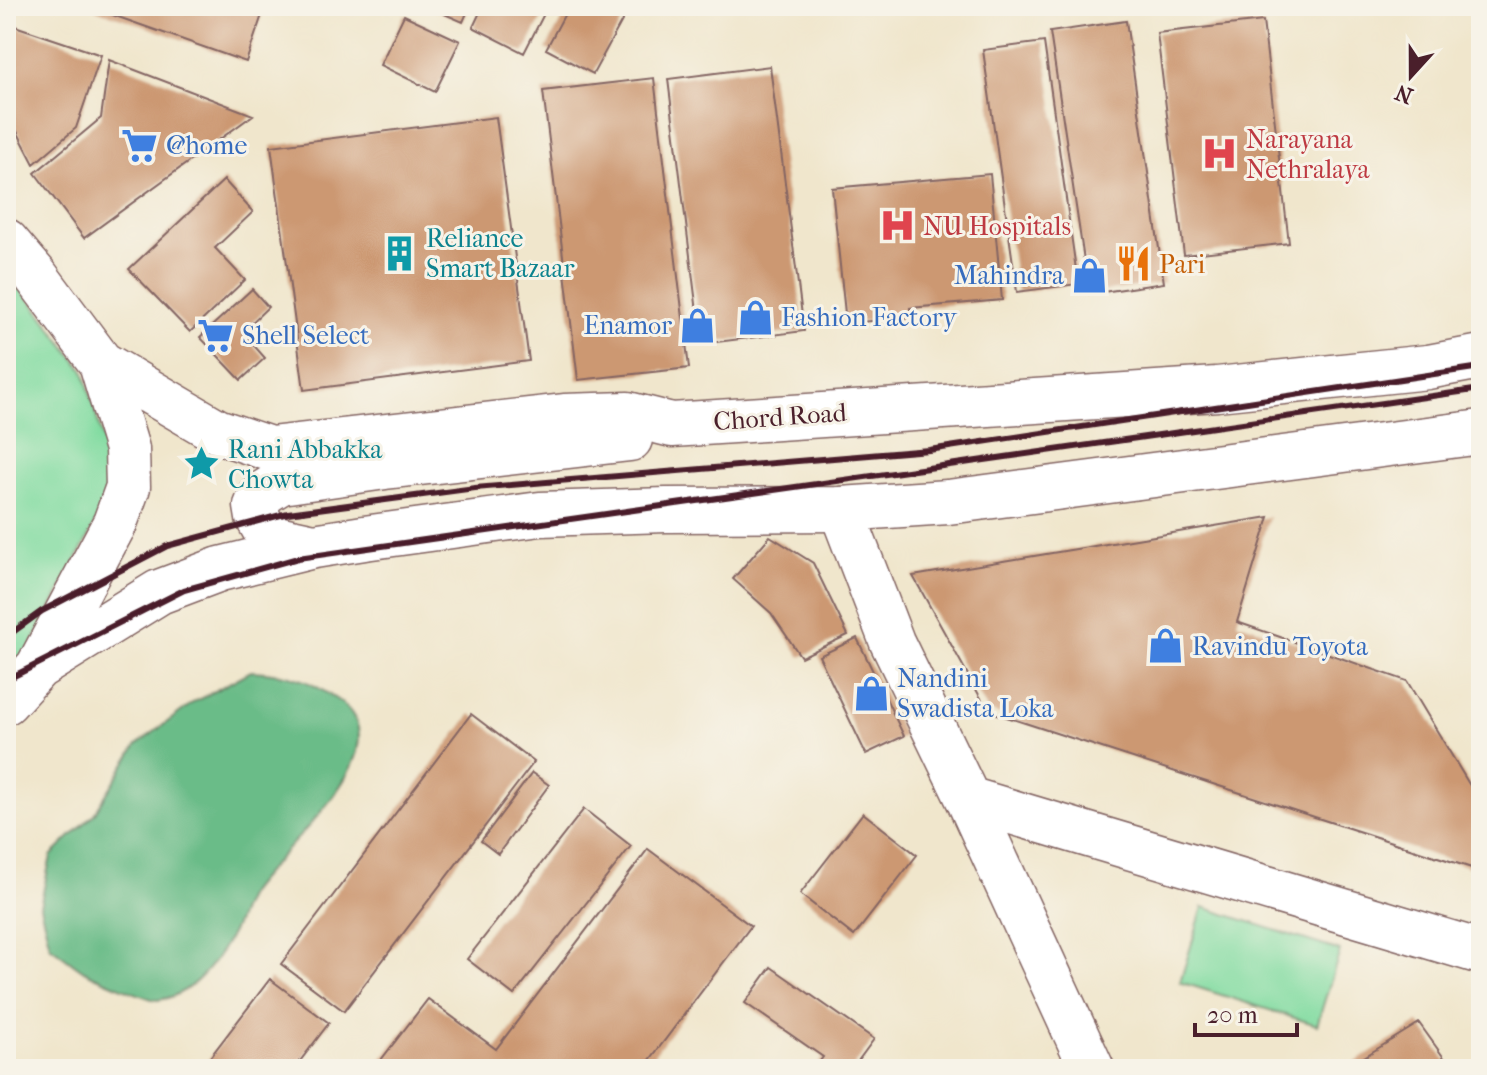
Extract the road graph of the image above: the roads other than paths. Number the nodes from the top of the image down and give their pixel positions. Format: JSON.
{"nodes":[{"id":1,"x":6,"y":241,"type":"edge"},
{"id":2,"x":1481,"y":357,"type":"edge"},
{"id":3,"x":101,"y":363,"type":"junction"},
{"id":4,"x":672,"y":425,"type":"junction"},
{"id":5,"x":1481,"y":432,"type":"edge"},
{"id":6,"x":841,"y":509,"type":"junction"},
{"id":7,"x":314,"y":546,"type":"junction"},
{"id":8,"x":38,"y":667,"type":"junction"},
{"id":9,"x":6,"y":702,"type":"edge"},
{"id":10,"x":968,"y":799,"type":"junction"},
{"id":11,"x":1481,"y":952,"type":"edge"},
{"id":12,"x":1092,"y":1069,"type":"edge"}],
"edges":[{"from":1,"to":3,"type":"main road"},
{"from":2,"to":4,"type":"main road","name":"Chord Road"},
{"from":3,"to":4,"type":"main road","name":"Chord Road"},
{"from":3,"to":8,"type":"main road"},
{"from":4,"to":7,"type":"main road"},
{"from":5,"to":6,"type":"main road"},
{"from":6,"to":7,"type":"main road"},
{"from":6,"to":10,"type":"main road"},
{"from":7,"to":8,"type":"main road"},
{"from":8,"to":9,"type":"main road"},
{"from":10,"to":11,"type":"main road"},
{"from":10,"to":12,"type":"main road"}]}
